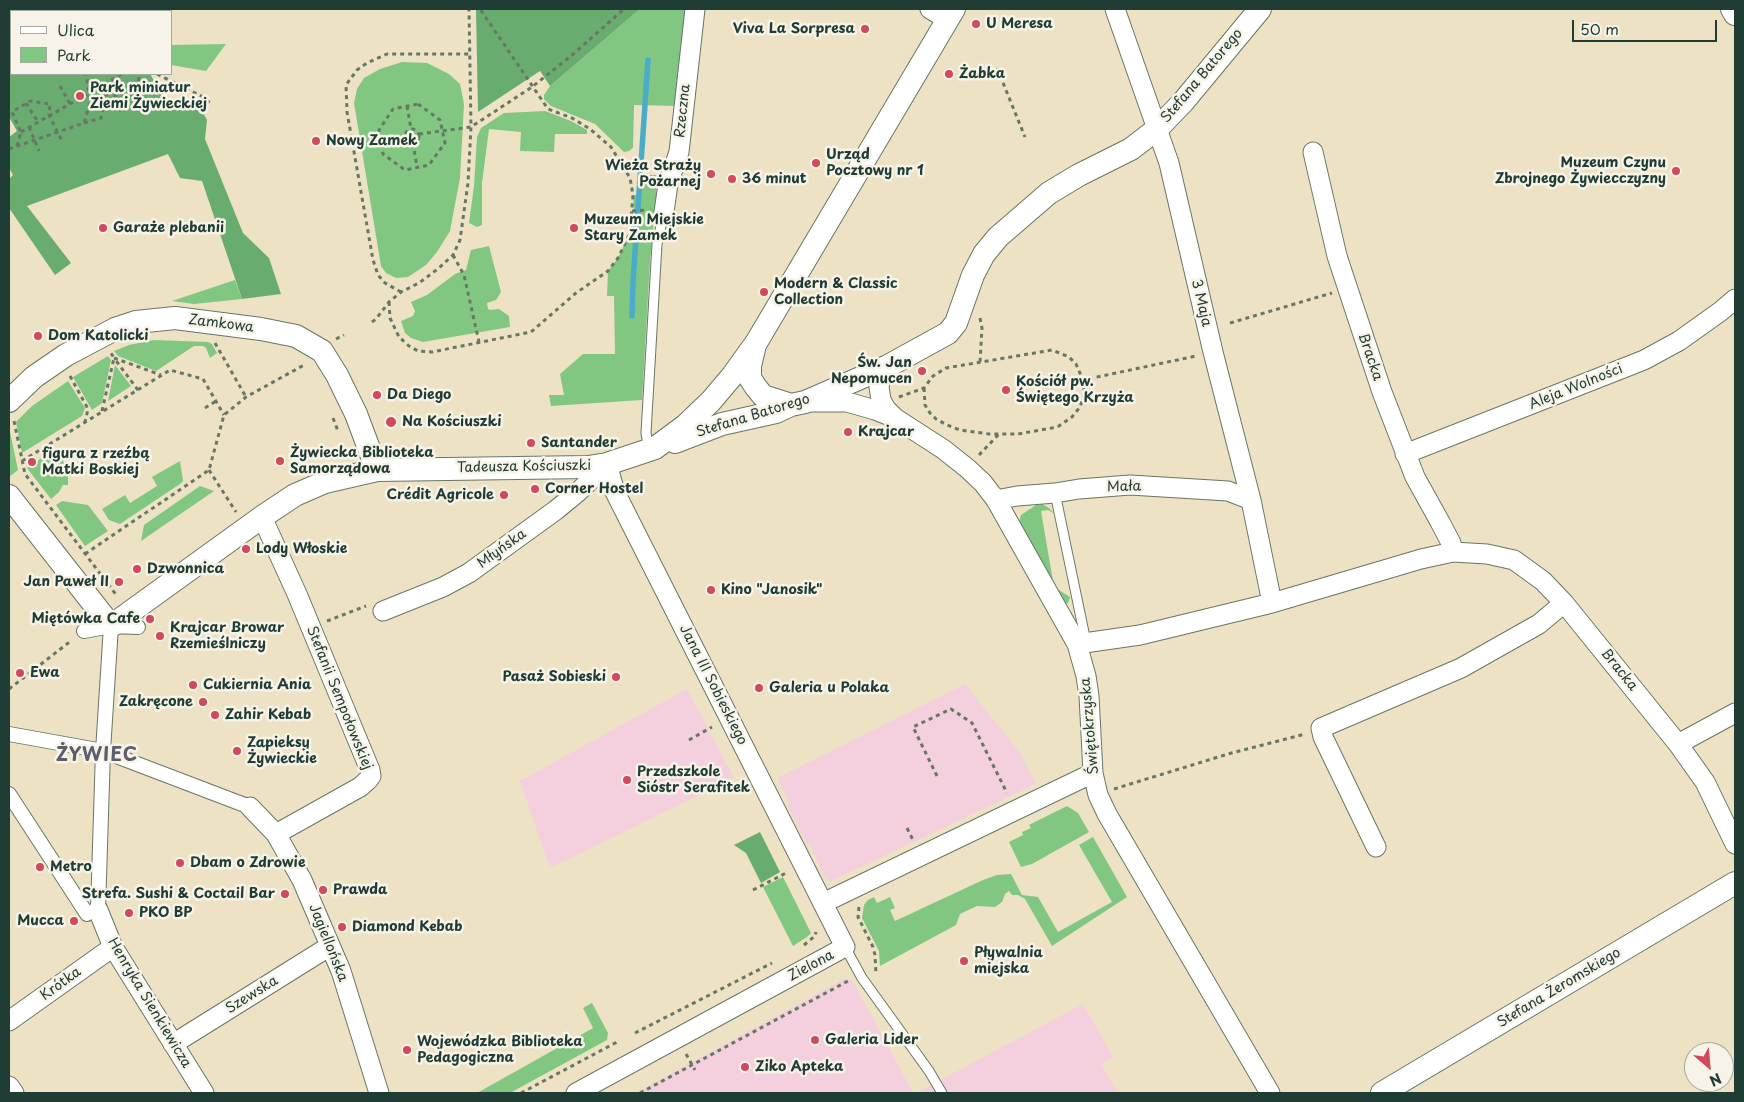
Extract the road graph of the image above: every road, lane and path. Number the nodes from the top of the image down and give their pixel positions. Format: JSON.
{"nodes":[{"id":1,"x":10,"y":9,"type":"edge"},
{"id":2,"x":469,"y":9,"type":"edge"},
{"id":3,"x":480,"y":9,"type":"edge"},
{"id":4,"x":624,"y":9,"type":"edge"},
{"id":5,"x":696,"y":9,"type":"edge"},
{"id":6,"x":1115,"y":9,"type":"edge"},
{"id":7,"x":1260,"y":9,"type":"edge"},
{"id":8,"x":1732,"y":9,"type":"edge"},
{"id":9,"x":944,"y":12,"type":"edge"},
{"id":10,"x":1735,"y":14,"type":"edge"},
{"id":11,"x":9,"y":16,"type":"edge"},
{"id":12,"x":469,"y":54,"type":"junction"},
{"id":13,"x":997,"y":68,"type":"dead end"},
{"id":14,"x":86,"y":75,"type":"edge"},
{"id":15,"x":120,"y":75,"type":"edge"},
{"id":16,"x":138,"y":75,"type":"edge"},
{"id":17,"x":159,"y":75,"type":"edge"},
{"id":18,"x":60,"y":86,"type":"dead end"},
{"id":19,"x":101,"y":86,"type":"junction"},
{"id":20,"x":532,"y":87,"type":"junction"},
{"id":21,"x":107,"y":91,"type":"junction"},
{"id":22,"x":130,"y":92,"type":"junction"},
{"id":23,"x":88,"y":93,"type":"junction"},
{"id":24,"x":148,"y":99,"type":"dead end"},
{"id":25,"x":26,"y":103,"type":"junction"},
{"id":26,"x":210,"y":103,"type":"dead end"},
{"id":27,"x":70,"y":104,"type":"junction"},
{"id":28,"x":137,"y":104,"type":"junction"},
{"id":29,"x":407,"y":106,"type":"junction"},
{"id":30,"x":103,"y":107,"type":"junction"},
{"id":31,"x":49,"y":115,"type":"junction"},
{"id":32,"x":38,"y":122,"type":"junction"},
{"id":33,"x":84,"y":123,"type":"junction"},
{"id":34,"x":29,"y":127,"type":"junction"},
{"id":35,"x":471,"y":127,"type":"junction"},
{"id":36,"x":411,"y":129,"type":"junction"},
{"id":37,"x":1157,"y":129,"type":"junction"},
{"id":38,"x":442,"y":131,"type":"junction"},
{"id":39,"x":21,"y":132,"type":"junction"},
{"id":40,"x":58,"y":132,"type":"junction"},
{"id":41,"x":419,"y":134,"type":"junction"},
{"id":42,"x":405,"y":137,"type":"junction"},
{"id":43,"x":1025,"y":137,"type":"dead end"},
{"id":44,"x":35,"y":140,"type":"junction"},
{"id":45,"x":62,"y":141,"type":"dead end"},
{"id":46,"x":381,"y":142,"type":"junction"},
{"id":47,"x":413,"y":143,"type":"junction"},
{"id":48,"x":16,"y":146,"type":"junction"},
{"id":49,"x":353,"y":146,"type":"junction"},
{"id":50,"x":9,"y":149,"type":"edge"},
{"id":51,"x":39,"y":151,"type":"dead end"},
{"id":52,"x":1313,"y":152,"type":"dead end"},
{"id":53,"x":417,"y":167,"type":"junction"},
{"id":54,"x":643,"y":210,"type":"dead end"},
{"id":55,"x":633,"y":211,"type":"junction"},
{"id":56,"x":664,"y":212,"type":"joint"},
{"id":57,"x":453,"y":255,"type":"junction"},
{"id":58,"x":1347,"y":289,"type":"junction"},
{"id":59,"x":401,"y":292,"type":"junction"},
{"id":60,"x":1735,"y":299,"type":"edge"},
{"id":61,"x":388,"y":302,"type":"junction"},
{"id":62,"x":979,"y":312,"type":"dead end"},
{"id":63,"x":372,"y":322,"type":"dead end"},
{"id":64,"x":1230,"y":323,"type":"dead end"},
{"id":65,"x":208,"y":340,"type":"dead end"},
{"id":66,"x":479,"y":342,"type":"junction"},
{"id":67,"x":756,"y":343,"type":"junction"},
{"id":68,"x":115,"y":349,"type":"dead end"},
{"id":69,"x":110,"y":352,"type":"dead end"},
{"id":70,"x":1213,"y":352,"type":"junction"},
{"id":71,"x":114,"y":358,"type":"junction"},
{"id":72,"x":980,"y":362,"type":"junction"},
{"id":73,"x":309,"y":365,"type":"dead end"},
{"id":74,"x":888,"y":366,"type":"junction"},
{"id":75,"x":162,"y":375,"type":"junction"},
{"id":76,"x":70,"y":376,"type":"dead end"},
{"id":77,"x":1082,"y":380,"type":"junction"},
{"id":78,"x":924,"y":388,"type":"junction"},
{"id":79,"x":138,"y":390,"type":"junction"},
{"id":80,"x":246,"y":397,"type":"junction"},
{"id":81,"x":216,"y":401,"type":"junction"},
{"id":82,"x":798,"y":404,"type":"junction"},
{"id":83,"x":205,"y":408,"type":"dead end"},
{"id":84,"x":11,"y":411,"type":"edge"},
{"id":85,"x":102,"y":411,"type":"junction"},
{"id":86,"x":224,"y":414,"type":"junction"},
{"id":87,"x":894,"y":418,"type":"junction"},
{"id":88,"x":85,"y":422,"type":"junction"},
{"id":89,"x":652,"y":449,"type":"junction"},
{"id":90,"x":1405,"y":454,"type":"junction"},
{"id":91,"x":22,"y":461,"type":"junction"},
{"id":92,"x":607,"y":464,"type":"junction"},
{"id":93,"x":209,"y":470,"type":"junction"},
{"id":94,"x":377,"y":470,"type":"junction"},
{"id":95,"x":1055,"y":494,"type":"junction"},
{"id":96,"x":9,"y":496,"type":"edge"},
{"id":97,"x":996,"y":500,"type":"junction"},
{"id":98,"x":1251,"y":500,"type":"junction"},
{"id":99,"x":238,"y":516,"type":"dead end"},
{"id":100,"x":262,"y":517,"type":"junction"},
{"id":101,"x":1453,"y":552,"type":"junction"},
{"id":102,"x":85,"y":554,"type":"junction"},
{"id":103,"x":113,"y":591,"type":"dead end"},
{"id":104,"x":1272,"y":603,"type":"junction"},
{"id":105,"x":1564,"y":603,"type":"junction"},
{"id":106,"x":376,"y":608,"type":"joint"},
{"id":107,"x":111,"y":626,"type":"junction"},
{"id":108,"x":138,"y":627,"type":"dead end"},
{"id":109,"x":311,"y":627,"type":"junction"},
{"id":110,"x":84,"y":631,"type":"joint"},
{"id":111,"x":1081,"y":643,"type":"junction"},
{"id":112,"x":9,"y":689,"type":"edge"},
{"id":113,"x":1735,"y":713,"type":"edge"},
{"id":114,"x":709,"y":720,"type":"dead end"},
{"id":115,"x":1321,"y":728,"type":"junction"},
{"id":116,"x":9,"y":734,"type":"edge"},
{"id":117,"x":689,"y":740,"type":"dead end"},
{"id":118,"x":1678,"y":744,"type":"junction"},
{"id":119,"x":103,"y":750,"type":"junction"},
{"id":120,"x":1093,"y":773,"type":"junction"},
{"id":121,"x":937,"y":776,"type":"dead end"},
{"id":122,"x":1111,"y":789,"type":"dead end"},
{"id":123,"x":9,"y":794,"type":"edge"},
{"id":124,"x":1008,"y":794,"type":"dead end"},
{"id":125,"x":250,"y":807,"type":"joint"},
{"id":126,"x":906,"y":828,"type":"dead end"},
{"id":127,"x":276,"y":834,"type":"junction"},
{"id":128,"x":1735,"y":844,"type":"edge"},
{"id":129,"x":915,"y":845,"type":"dead end"},
{"id":130,"x":1376,"y":846,"type":"dead end"},
{"id":131,"x":790,"y":877,"type":"dead end"},
{"id":132,"x":1735,"y":883,"type":"edge"},
{"id":133,"x":753,"y":890,"type":"dead end"},
{"id":134,"x":861,"y":902,"type":"dead end"},
{"id":135,"x":824,"y":903,"type":"junction"},
{"id":136,"x":92,"y":912,"type":"junction"},
{"id":137,"x":815,"y":925,"type":"dead end"},
{"id":138,"x":330,"y":946,"type":"junction"},
{"id":139,"x":803,"y":946,"type":"dead end"},
{"id":140,"x":113,"y":947,"type":"junction"},
{"id":141,"x":846,"y":948,"type":"junction"},
{"id":142,"x":779,"y":959,"type":"dead end"},
{"id":143,"x":876,"y":975,"type":"dead end"},
{"id":144,"x":848,"y":980,"type":"dead end"},
{"id":145,"x":9,"y":1021,"type":"edge"},
{"id":146,"x":635,"y":1033,"type":"dead end"},
{"id":147,"x":617,"y":1042,"type":"dead end"},
{"id":148,"x":173,"y":1044,"type":"junction"},
{"id":149,"x":9,"y":1086,"type":"edge"},
{"id":150,"x":14,"y":1093,"type":"edge"},
{"id":151,"x":204,"y":1093,"type":"edge"},
{"id":152,"x":379,"y":1093,"type":"edge"},
{"id":153,"x":521,"y":1093,"type":"edge"},
{"id":154,"x":576,"y":1093,"type":"edge"},
{"id":155,"x":640,"y":1093,"type":"edge"},
{"id":156,"x":942,"y":1093,"type":"edge"},
{"id":157,"x":1270,"y":1093,"type":"edge"},
{"id":158,"x":1382,"y":1093,"type":"edge"}],
"edges":[{"from":1,"to":11,"type":"path"},
{"from":2,"to":12,"type":"path"},
{"from":3,"to":20,"type":"path"},
{"from":4,"to":20,"type":"path"},
{"from":5,"to":56,"type":"street","name":"Rzeczna"},
{"from":6,"to":37,"type":"street","name":"3 Maja"},
{"from":7,"to":37,"type":"street","name":"Stefana Batorego"},
{"from":8,"to":10,"type":"street"},
{"from":9,"to":67,"type":"street","name":"Tadeusza Kościuszki"},
{"from":12,"to":35,"type":"path"},
{"from":12,"to":49,"type":"path"},
{"from":13,"to":43,"type":"path"},
{"from":14,"to":23,"type":"path"},
{"from":15,"to":19,"type":"path"},
{"from":16,"to":22,"type":"path"},
{"from":17,"to":26,"type":"path"},
{"from":18,"to":27,"type":"path"},
{"from":19,"to":21,"type":"path"},
{"from":19,"to":23,"type":"path"},
{"from":20,"to":35,"type":"path"},
{"from":20,"to":55,"type":"path"},
{"from":21,"to":22,"type":"path"},
{"from":21,"to":30,"type":"path"},
{"from":22,"to":28,"type":"path"},
{"from":23,"to":27,"type":"path"},
{"from":23,"to":33,"type":"path"},
{"from":24,"to":28,"type":"path"},
{"from":25,"to":31,"type":"path"},
{"from":25,"to":32,"type":"path"},
{"from":25,"to":39,"type":"path"},
{"from":27,"to":31,"type":"path"},
{"from":28,"to":30,"type":"path"},
{"from":29,"to":36,"type":"path"},
{"from":29,"to":38,"type":"path"},
{"from":29,"to":46,"type":"path"},
{"from":30,"to":33,"type":"path"},
{"from":31,"to":32,"type":"path"},
{"from":31,"to":40,"type":"path"},
{"from":32,"to":34,"type":"path"},
{"from":33,"to":40,"type":"path"},
{"from":34,"to":39,"type":"path"},
{"from":34,"to":44,"type":"path"},
{"from":35,"to":38,"type":"path"},
{"from":35,"to":57,"type":"path"},
{"from":36,"to":41,"type":"path"},
{"from":36,"to":42,"type":"path"},
{"from":37,"to":70,"type":"street","name":"3 Maja"},
{"from":37,"to":74,"type":"street","name":"Stefana Batorego"},
{"from":38,"to":41,"type":"path"},
{"from":38,"to":53,"type":"path"},
{"from":39,"to":48,"type":"path"},
{"from":40,"to":44,"type":"path"},
{"from":40,"to":45,"type":"path"},
{"from":41,"to":47,"type":"path"},
{"from":42,"to":46,"type":"path"},
{"from":42,"to":47,"type":"path"},
{"from":44,"to":48,"type":"path"},
{"from":44,"to":51,"type":"path"},
{"from":46,"to":49,"type":"path"},
{"from":46,"to":53,"type":"path"},
{"from":47,"to":53,"type":"path"},
{"from":48,"to":50,"type":"path"},
{"from":49,"to":59,"type":"path"},
{"from":52,"to":58,"type":"street","name":"Bracka"},
{"from":54,"to":55,"type":"path"},
{"from":55,"to":66,"type":"path"},
{"from":56,"to":89,"type":"lane"},
{"from":57,"to":59,"type":"path"},
{"from":57,"to":66,"type":"path"},
{"from":58,"to":64,"type":"path"},
{"from":58,"to":90,"type":"street","name":"Bracka"},
{"from":59,"to":61,"type":"path"},
{"from":60,"to":90,"type":"street","name":"Aleja Wolności"},
{"from":61,"to":63,"type":"path"},
{"from":61,"to":66,"type":"path"},
{"from":62,"to":72,"type":"path"},
{"from":65,"to":80,"type":"path"},
{"from":67,"to":82,"type":"street"},
{"from":67,"to":89,"type":"street","name":"Tadeusza Kościuszki"},
{"from":68,"to":69,"type":"path"},
{"from":70,"to":77,"type":"path"},
{"from":70,"to":98,"type":"street","name":"3 Maja"},
{"from":71,"to":75,"type":"path"},
{"from":71,"to":79,"type":"path"},
{"from":71,"to":85,"type":"path"},
{"from":72,"to":77,"type":"path"},
{"from":72,"to":78,"type":"path"},
{"from":73,"to":80,"type":"path"},
{"from":74,"to":82,"type":"street","name":"Stefana Batorego"},
{"from":74,"to":87,"type":"street"},
{"from":75,"to":79,"type":"path"},
{"from":75,"to":81,"type":"path"},
{"from":76,"to":88,"type":"path"},
{"from":77,"to":78,"type":"path"},
{"from":78,"to":87,"type":"path"},
{"from":79,"to":85,"type":"path"},
{"from":80,"to":86,"type":"path"},
{"from":81,"to":83,"type":"path"},
{"from":81,"to":86,"type":"path"},
{"from":82,"to":87,"type":"street","name":"Świętokrzyska"},
{"from":82,"to":89,"type":"street","name":"Stefana Batorego"},
{"from":84,"to":91,"type":"path"},
{"from":84,"to":94,"type":"street","name":"Zamkowa"},
{"from":85,"to":88,"type":"path"},
{"from":86,"to":93,"type":"path"},
{"from":87,"to":97,"type":"street","name":"Świętokrzyska"},
{"from":88,"to":91,"type":"path"},
{"from":89,"to":92,"type":"street","name":"Tadeusza Kościuszki"},
{"from":90,"to":101,"type":"street","name":"Bracka"},
{"from":91,"to":102,"type":"path"},
{"from":92,"to":94,"type":"street","name":"Tadeusza Kościuszki"},
{"from":92,"to":106,"type":"street","name":"Młyńska"},
{"from":92,"to":135,"type":"street","name":"Jana III Sobieskiego"},
{"from":93,"to":99,"type":"path"},
{"from":93,"to":102,"type":"path"},
{"from":94,"to":100,"type":"street","name":"Tadeusza Kościuszki"},
{"from":95,"to":97,"type":"street","name":"Mała"},
{"from":95,"to":98,"type":"street","name":"Mała"},
{"from":95,"to":111,"type":"lane"},
{"from":96,"to":107,"type":"street"},
{"from":97,"to":111,"type":"street","name":"Świętokrzyska"},
{"from":98,"to":104,"type":"street","name":"3 Maja"},
{"from":100,"to":107,"type":"street","name":"Tadeusza Kościuszki"},
{"from":100,"to":109,"type":"street","name":"Stefanii Sempołowskiej"},
{"from":101,"to":104,"type":"street","name":"Bracka"},
{"from":101,"to":105,"type":"street","name":"Bracka"},
{"from":102,"to":103,"type":"path"},
{"from":104,"to":111,"type":"street","name":"Bracka"},
{"from":105,"to":115,"type":"street"},
{"from":105,"to":118,"type":"street","name":"Bracka"},
{"from":106,"to":109,"type":"path"},
{"from":107,"to":108,"type":"street"},
{"from":107,"to":110,"type":"street"},
{"from":107,"to":119,"type":"street"},
{"from":109,"to":127,"type":"street","name":"Stefanii Sempołowskiej"},
{"from":110,"to":112,"type":"path"},
{"from":111,"to":120,"type":"street","name":"Świętokrzyska"},
{"from":113,"to":118,"type":"street"},
{"from":114,"to":117,"type":"path"},
{"from":115,"to":122,"type":"path"},
{"from":115,"to":130,"type":"street"},
{"from":116,"to":119,"type":"street"},
{"from":118,"to":128,"type":"street","name":"Bracka"},
{"from":119,"to":125,"type":"street"},
{"from":119,"to":136,"type":"street"},
{"from":120,"to":135,"type":"street"},
{"from":120,"to":157,"type":"street","name":"Świętokrzyska"},
{"from":121,"to":124,"type":"path"},
{"from":123,"to":136,"type":"street"},
{"from":125,"to":127,"type":"street","name":"Jagiellońska"},
{"from":126,"to":129,"type":"path"},
{"from":127,"to":138,"type":"street","name":"Jagiellońska"},
{"from":131,"to":133,"type":"path"},
{"from":132,"to":158,"type":"street","name":"Stefana Żeromskiego"},
{"from":134,"to":143,"type":"path"},
{"from":135,"to":141,"type":"street","name":"Zielona"},
{"from":136,"to":140,"type":"street","name":"Henryka Sienkiewicza"},
{"from":137,"to":139,"type":"path"},
{"from":138,"to":148,"type":"street","name":"Szewska"},
{"from":138,"to":152,"type":"street","name":"Jagiellońska"},
{"from":140,"to":145,"type":"street","name":"Krótka"},
{"from":140,"to":148,"type":"street","name":"Henryka Sienkiewicza"},
{"from":141,"to":154,"type":"street","name":"Zielona"},
{"from":141,"to":156,"type":"lane"},
{"from":142,"to":146,"type":"path"},
{"from":144,"to":155,"type":"path"},
{"from":147,"to":153,"type":"path"},
{"from":148,"to":151,"type":"street","name":"Henryka Sienkiewicza"},
{"from":149,"to":150,"type":"street"}]}
